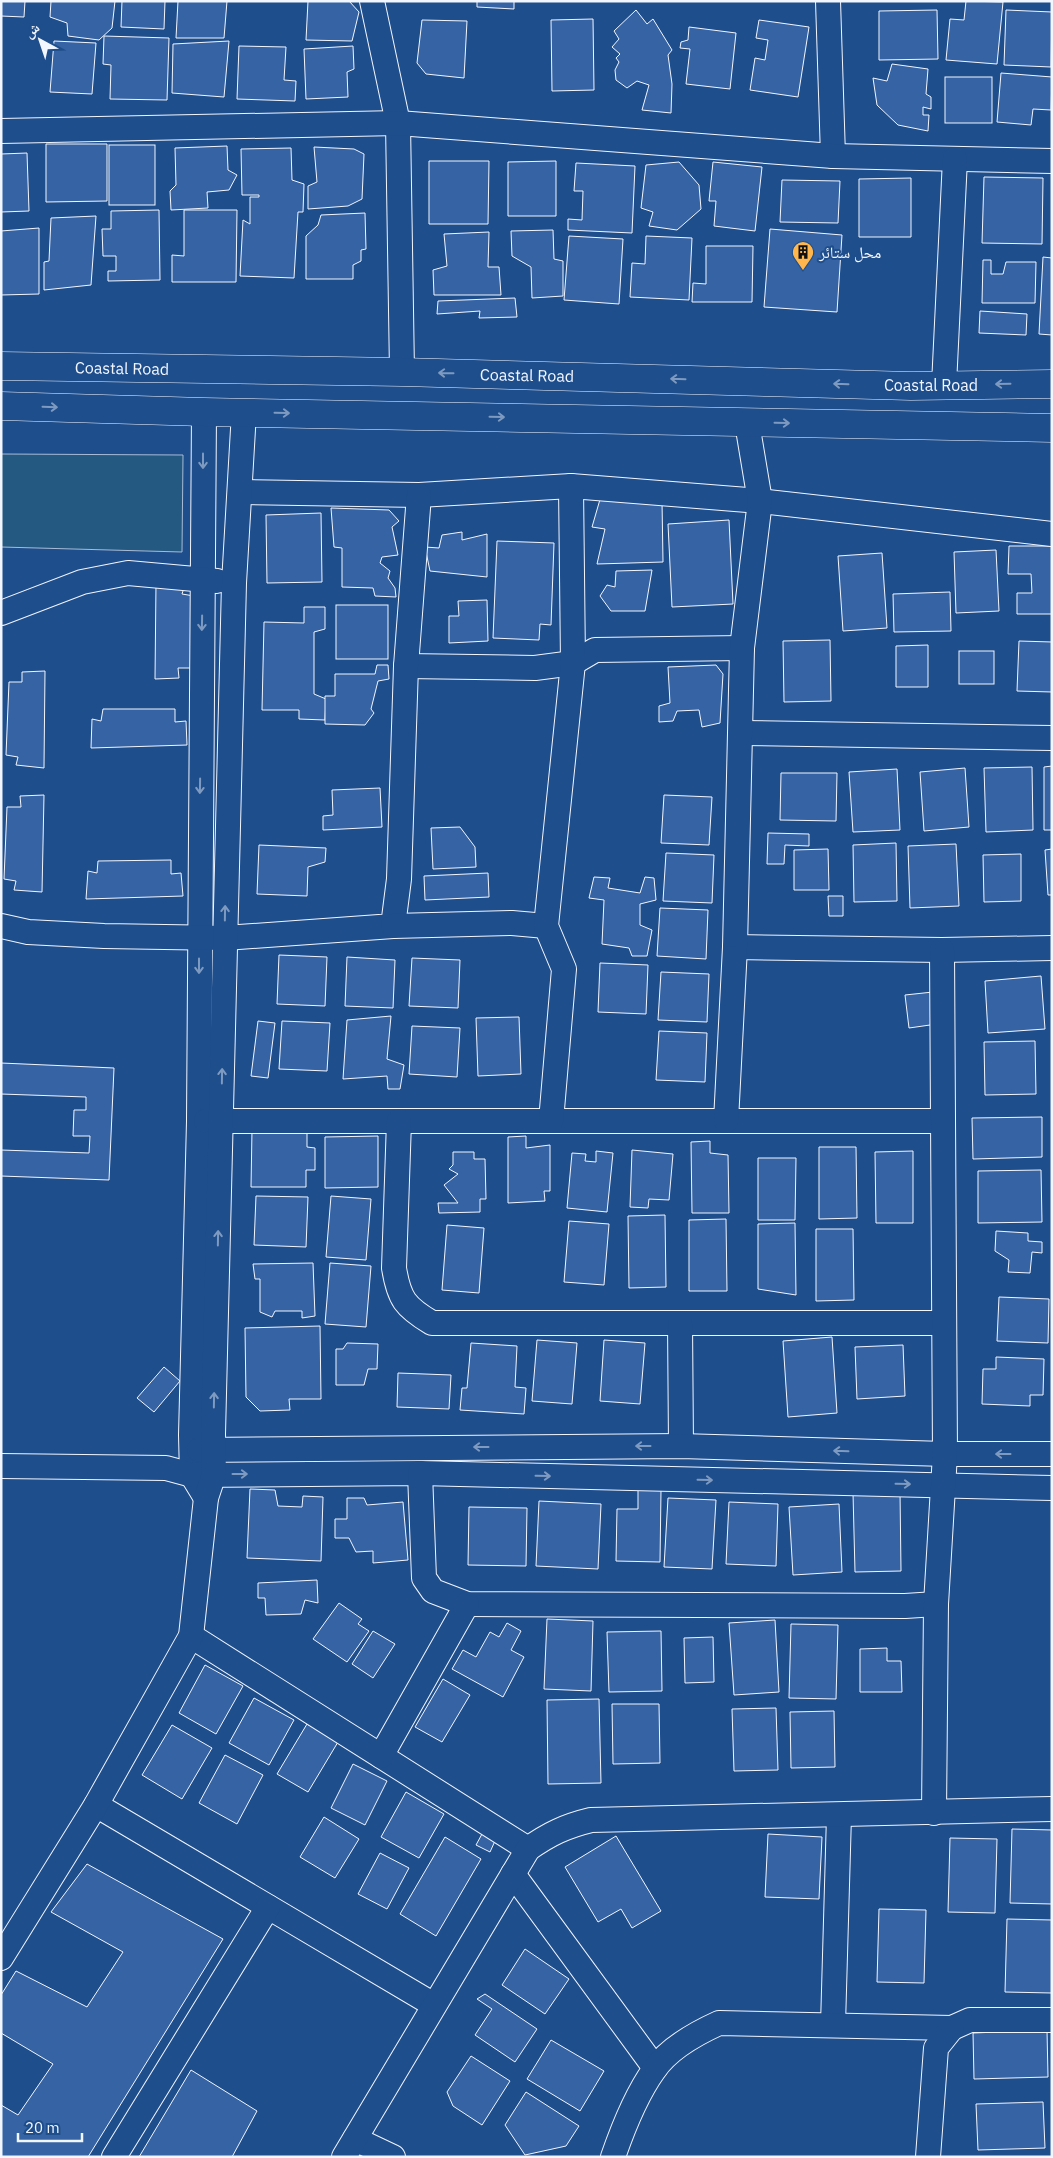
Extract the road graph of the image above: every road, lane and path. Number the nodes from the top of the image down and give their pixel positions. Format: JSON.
{"nodes":[{"id":1,"x":372,"y":1,"type":"edge"},
{"id":2,"x":828,"y":1,"type":"edge"},
{"id":3,"x":398,"y":122,"type":"junction"},
{"id":4,"x":1,"y":131,"type":"edge"},
{"id":5,"x":833,"y":156,"type":"junction"},
{"id":6,"x":956,"y":159,"type":"junction"},
{"id":7,"x":1052,"y":161,"type":"edge"},
{"id":8,"x":1,"y":366,"type":"edge"},
{"id":9,"x":402,"y":372,"type":"junction"},
{"id":10,"x":1052,"y":384,"type":"edge"},
{"id":11,"x":944,"y":385,"type":"junction"},
{"id":12,"x":1,"y":406,"type":"edge"},
{"id":13,"x":204,"y":412,"type":"junction"},
{"id":14,"x":244,"y":412,"type":"junction"},
{"id":15,"x":747,"y":422,"type":"junction"},
{"id":16,"x":1052,"y":428,"type":"edge"},
{"id":17,"x":571,"y":486,"type":"junction"},
{"id":18,"x":240,"y":492,"type":"junction"},
{"id":19,"x":418,"y":495,"type":"junction"},
{"id":20,"x":760,"y":501,"type":"junction"},
{"id":21,"x":1052,"y":534,"type":"edge"},
{"id":22,"x":202,"y":580,"type":"junction"},
{"id":23,"x":234,"y":583,"type":"junction"},
{"id":24,"x":1,"y":613,"type":"edge"},
{"id":25,"x":742,"y":648,"type":"junction"},
{"id":26,"x":573,"y":663,"type":"junction"},
{"id":27,"x":406,"y":666,"type":"junction"},
{"id":28,"x":741,"y":733,"type":"junction"},
{"id":29,"x":1052,"y":738,"type":"edge"},
{"id":30,"x":200,"y":849,"type":"junction"},
{"id":31,"x":226,"y":849,"type":"junction"},
{"id":32,"x":1,"y":926,"type":"edge"},
{"id":33,"x":393,"y":926,"type":"junction"},
{"id":34,"x":546,"y":926,"type":"junction"},
{"id":35,"x":199,"y":936,"type":"junction"},
{"id":36,"x":225,"y":938,"type":"junction"},
{"id":37,"x":735,"y":947,"type":"junction"},
{"id":38,"x":1052,"y":948,"type":"edge"},
{"id":39,"x":942,"y":950,"type":"junction"},
{"id":40,"x":210,"y":1121,"type":"junction"},
{"id":41,"x":399,"y":1121,"type":"junction"},
{"id":42,"x":551,"y":1121,"type":"junction"},
{"id":43,"x":726,"y":1121,"type":"junction"},
{"id":44,"x":943,"y":1121,"type":"junction"},
{"id":45,"x":680,"y":1323,"type":"junction"},
{"id":46,"x":944,"y":1323,"type":"junction"},
{"id":47,"x":681,"y":1446,"type":"junction"},
{"id":48,"x":202,"y":1450,"type":"junction"},
{"id":49,"x":945,"y":1454,"type":"junction"},
{"id":50,"x":1052,"y":1454,"type":"edge"},
{"id":51,"x":1,"y":1466,"type":"edge"},
{"id":52,"x":166,"y":1468,"type":"junction"},
{"id":53,"x":420,"y":1473,"type":"junction"},
{"id":54,"x":203,"y":1474,"type":"junction"},
{"id":55,"x":942,"y":1485,"type":"junction"},
{"id":56,"x":1052,"y":1488,"type":"edge"},
{"id":57,"x":467,"y":1604,"type":"junction"},
{"id":58,"x":936,"y":1604,"type":"junction"},
{"id":59,"x":191,"y":1636,"type":"junction"},
{"id":60,"x":381,"y":1756,"type":"junction"},
{"id":61,"x":96,"y":1805,"type":"junction"},
{"id":62,"x":1052,"y":1809,"type":"edge"},
{"id":63,"x":934,"y":1813,"type":"junction"},
{"id":64,"x":838,"y":1814,"type":"junction"},
{"id":65,"x":528,"y":1849,"type":"junction"},
{"id":66,"x":513,"y":1874,"type":"junction"},
{"id":67,"x":268,"y":1907,"type":"junction"},
{"id":68,"x":1,"y":1958,"type":"edge"},
{"id":69,"x":434,"y":2005,"type":"junction"},
{"id":70,"x":1052,"y":2020,"type":"edge"},
{"id":71,"x":833,"y":2025,"type":"junction"},
{"id":72,"x":952,"y":2028,"type":"junction"},
{"id":73,"x":655,"y":2068,"type":"junction"},
{"id":74,"x":349,"y":2148,"type":"edge"},
{"id":75,"x":114,"y":2157,"type":"edge"},
{"id":76,"x":393,"y":2157,"type":"edge"},
{"id":77,"x":613,"y":2157,"type":"edge"},
{"id":78,"x":928,"y":2157,"type":"edge"}],
"edges":[{"from":1,"to":3,"type":"street"},
{"from":2,"to":5,"type":"street"},
{"from":3,"to":4,"type":"street"},
{"from":3,"to":5,"type":"street"},
{"from":3,"to":9,"type":"street"},
{"from":5,"to":6,"type":"street"},
{"from":6,"to":7,"type":"street"},
{"from":6,"to":11,"type":"street"},
{"from":8,"to":9,"type":"highway","name":"Coastal Road"},
{"from":11,"to":9,"type":"highway","name":"Coastal Road","one_way":true},
{"from":10,"to":11,"type":"highway","name":"Coastal Road","one_way":true},
{"from":12,"to":13,"type":"highway","one_way":true},
{"from":13,"to":14,"type":"highway"},
{"from":13,"to":22,"type":"street","one_way":true},
{"from":14,"to":15,"type":"highway","one_way":true},
{"from":14,"to":18,"type":"street"},
{"from":15,"to":16,"type":"highway","one_way":true},
{"from":15,"to":20,"type":"street"},
{"from":17,"to":19,"type":"street"},
{"from":17,"to":20,"type":"street"},
{"from":17,"to":26,"type":"street"},
{"from":18,"to":19,"type":"street"},
{"from":18,"to":23,"type":"street"},
{"from":19,"to":27,"type":"street"},
{"from":20,"to":21,"type":"street"},
{"from":20,"to":25,"type":"street"},
{"from":22,"to":23,"type":"street"},
{"from":22,"to":24,"type":"street"},
{"from":22,"to":30,"type":"street","one_way":true},
{"from":23,"to":31,"type":"street"},
{"from":25,"to":26,"type":"street"},
{"from":25,"to":28,"type":"street"},
{"from":26,"to":27,"type":"street"},
{"from":26,"to":34,"type":"street"},
{"from":27,"to":33,"type":"street"},
{"from":28,"to":29,"type":"street"},
{"from":28,"to":37,"type":"street"},
{"from":30,"to":31,"type":"street"},
{"from":30,"to":35,"type":"street"},
{"from":36,"to":31,"type":"street","one_way":true},
{"from":32,"to":35,"type":"street"},
{"from":33,"to":34,"type":"street"},
{"from":33,"to":36,"type":"street"},
{"from":34,"to":42,"type":"street"},
{"from":35,"to":36,"type":"street"},
{"from":35,"to":40,"type":"street","one_way":true},
{"from":40,"to":36,"type":"street","one_way":true},
{"from":37,"to":39,"type":"street"},
{"from":37,"to":43,"type":"street"},
{"from":38,"to":39,"type":"street"},
{"from":39,"to":44,"type":"street"},
{"from":40,"to":41,"type":"street"},
{"from":40,"to":48,"type":"street"},
{"from":41,"to":42,"type":"street"},
{"from":41,"to":45,"type":"street"},
{"from":42,"to":43,"type":"street"},
{"from":43,"to":44,"type":"street"},
{"from":44,"to":46,"type":"street"},
{"from":45,"to":46,"type":"street"},
{"from":45,"to":47,"type":"street"},
{"from":46,"to":49,"type":"street"},
{"from":47,"to":48,"type":"street","one_way":true},
{"from":49,"to":47,"type":"street","one_way":true},
{"from":48,"to":52,"type":"street"},
{"from":48,"to":54,"type":"street"},
{"from":50,"to":49,"type":"street","one_way":true},
{"from":49,"to":55,"type":"street"},
{"from":51,"to":52,"type":"street"},
{"from":52,"to":54,"type":"street"},
{"from":54,"to":53,"type":"street","one_way":true},
{"from":53,"to":55,"type":"street","one_way":true},
{"from":53,"to":57,"type":"street"},
{"from":54,"to":59,"type":"street"},
{"from":55,"to":56,"type":"street"},
{"from":55,"to":58,"type":"street"},
{"from":57,"to":58,"type":"street"},
{"from":57,"to":60,"type":"street"},
{"from":58,"to":63,"type":"street"},
{"from":59,"to":60,"type":"street"},
{"from":59,"to":61,"type":"street"},
{"from":60,"to":65,"type":"street"},
{"from":61,"to":67,"type":"street"},
{"from":61,"to":68,"type":"street"},
{"from":62,"to":63,"type":"street"},
{"from":63,"to":64,"type":"street"},
{"from":64,"to":65,"type":"street"},
{"from":64,"to":71,"type":"street"},
{"from":65,"to":66,"type":"street"},
{"from":66,"to":69,"type":"street"},
{"from":66,"to":73,"type":"street"},
{"from":67,"to":69,"type":"street"},
{"from":67,"to":75,"type":"street"},
{"from":69,"to":74,"type":"street"},
{"from":70,"to":72,"type":"street"},
{"from":71,"to":72,"type":"street"},
{"from":71,"to":73,"type":"street"},
{"from":72,"to":78,"type":"street"},
{"from":73,"to":77,"type":"street"},
{"from":74,"to":76,"type":"street"}]}
